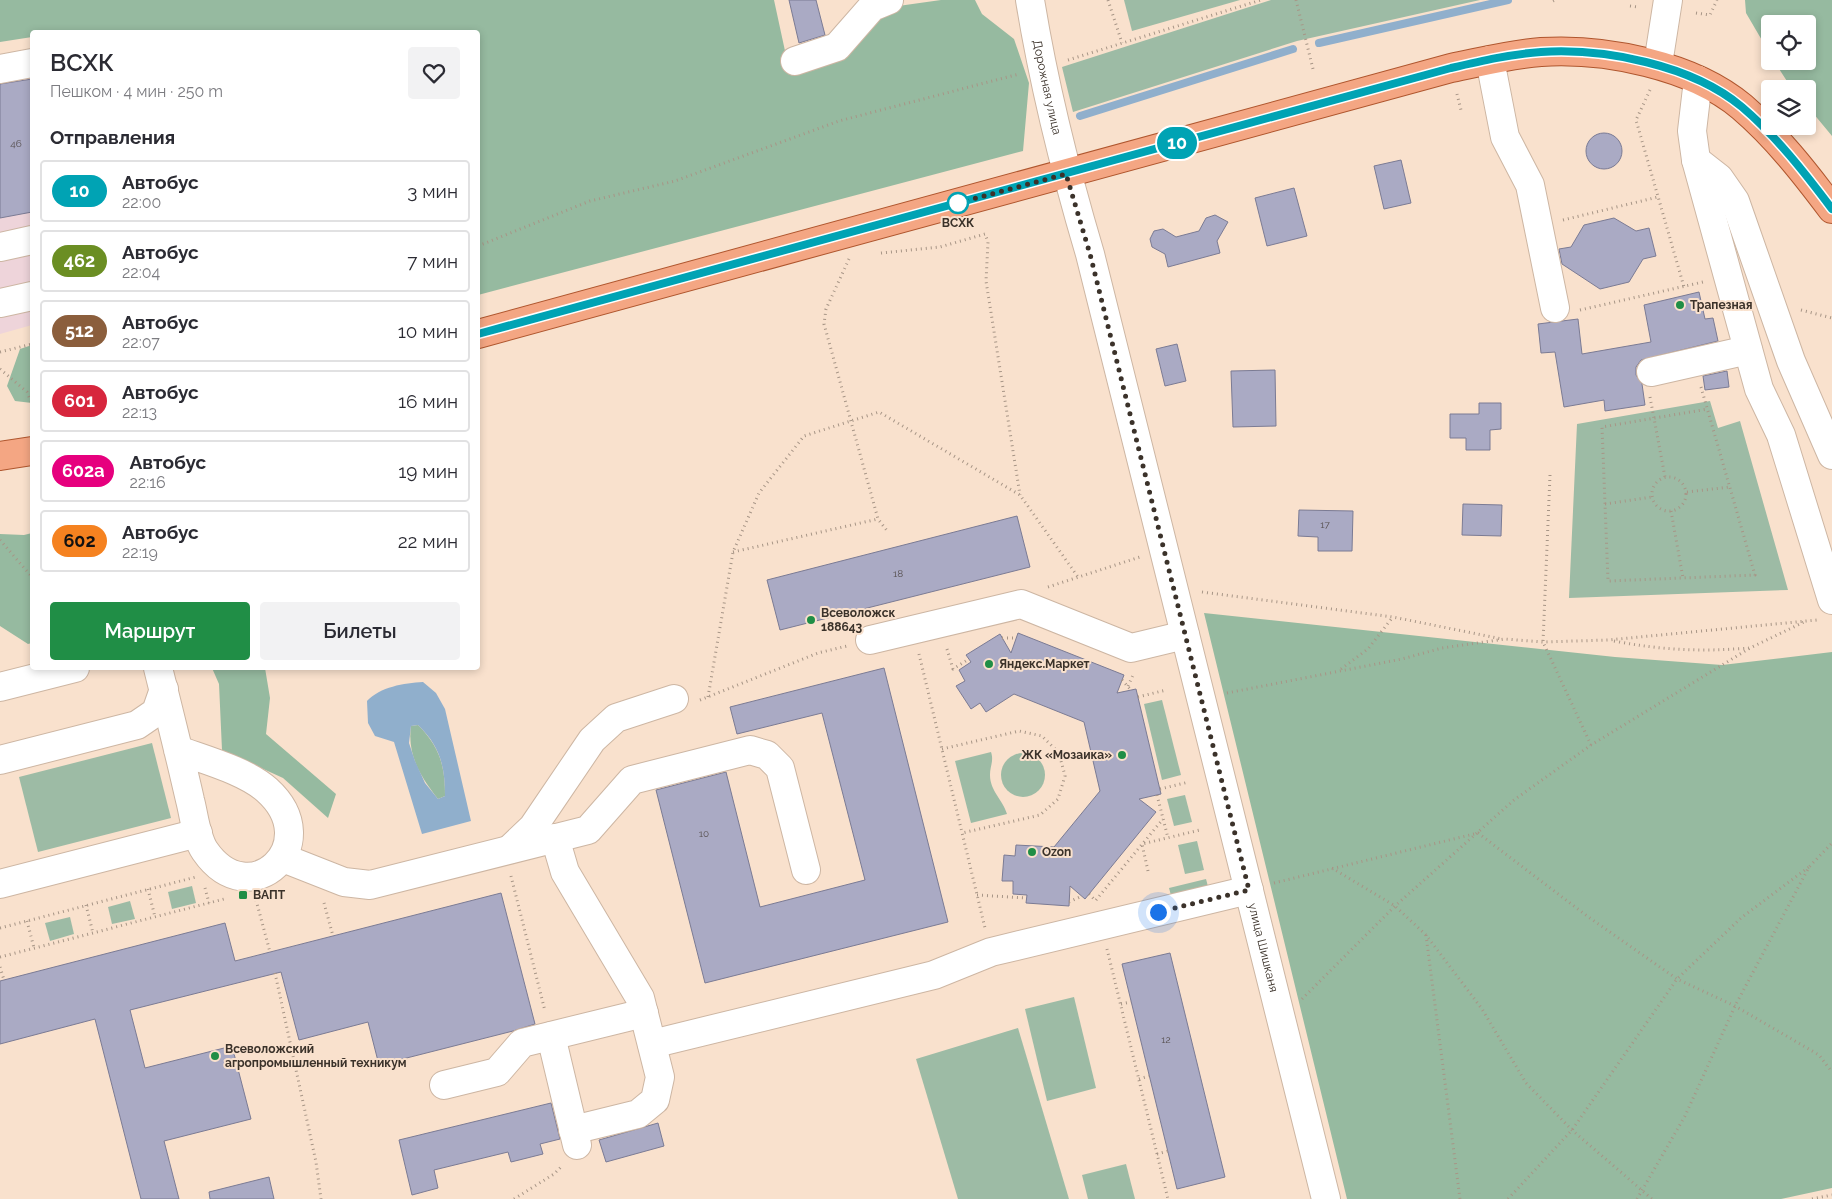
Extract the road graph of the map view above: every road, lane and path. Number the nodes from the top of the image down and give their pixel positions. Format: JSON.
{"nodes":[{"id":1,"x":889,"y":0,"type":"edge"},
{"id":2,"x":1030,"y":0,"type":"edge"},
{"id":3,"x":1108,"y":0,"type":"edge"},
{"id":4,"x":1261,"y":0,"type":"edge"},
{"id":5,"x":1296,"y":0,"type":"edge"},
{"id":6,"x":1668,"y":0,"type":"edge"},
{"id":7,"x":1717,"y":0,"type":"edge"},
{"id":8,"x":1630,"y":6,"type":"dead end"},
{"id":9,"x":1638,"y":7,"type":"dead end"},
{"id":10,"x":1696,"y":13,"type":"dead end"},
{"id":11,"x":1122,"y":43,"type":"junction"},
{"id":12,"x":1490,"y":60,"type":"junction"},
{"id":13,"x":795,"y":61,"type":"dead end"},
{"id":14,"x":30,"y":63,"type":"edge"},
{"id":15,"x":1041,"y":68,"type":"junction"},
{"id":16,"x":0,"y":69,"type":"edge"},
{"id":17,"x":1314,"y":69,"type":"dead end"},
{"id":18,"x":1654,"y":76,"type":"junction"},
{"id":19,"x":1698,"y":80,"type":"junction"},
{"id":20,"x":1696,"y":160,"type":"junction"},
{"id":21,"x":1066,"y":174,"type":"junction"},
{"id":22,"x":1658,"y":197,"type":"junction"},
{"id":23,"x":1832,"y":209,"type":"edge"},
{"id":24,"x":1538,"y":226,"type":"junction"},
{"id":25,"x":30,"y":240,"type":"edge"},
{"id":26,"x":480,"y":245,"type":"edge"},
{"id":27,"x":0,"y":247,"type":"edge"},
{"id":28,"x":850,"y":252,"type":"dead end"},
{"id":29,"x":872,"y":253,"type":"dead end"},
{"id":30,"x":1728,"y":274,"type":"junction"},
{"id":31,"x":1684,"y":287,"type":"junction"},
{"id":32,"x":30,"y":296,"type":"edge"},
{"id":33,"x":0,"y":303,"type":"edge"},
{"id":34,"x":1555,"y":308,"type":"joint"},
{"id":35,"x":1799,"y":309,"type":"dead end"},
{"id":36,"x":1832,"y":318,"type":"edge"},
{"id":37,"x":480,"y":333,"type":"edge"},
{"id":38,"x":30,"y":344,"type":"edge"},
{"id":39,"x":1748,"y":350,"type":"junction"},
{"id":40,"x":0,"y":352,"type":"edge"},
{"id":41,"x":0,"y":369,"type":"edge"},
{"id":42,"x":1650,"y":372,"type":"dead end"},
{"id":43,"x":30,"y":399,"type":"edge"},
{"id":44,"x":1654,"y":418,"type":"junction"},
{"id":45,"x":851,"y":421,"type":"junction"},
{"id":46,"x":30,"y":451,"type":"edge"},
{"id":47,"x":1832,"y":455,"type":"edge"},
{"id":48,"x":0,"y":456,"type":"edge"},
{"id":49,"x":1550,"y":475,"type":"dead end"},
{"id":50,"x":1665,"y":477,"type":"junction"},
{"id":51,"x":1730,"y":487,"type":"junction"},
{"id":52,"x":1687,"y":492,"type":"junction"},
{"id":53,"x":1020,"y":494,"type":"junction"},
{"id":54,"x":1652,"y":497,"type":"junction"},
{"id":55,"x":1605,"y":504,"type":"junction"},
{"id":56,"x":1671,"y":511,"type":"junction"},
{"id":57,"x":878,"y":518,"type":"junction"},
{"id":58,"x":888,"y":532,"type":"dead end"},
{"id":59,"x":0,"y":540,"type":"edge"},
{"id":60,"x":732,"y":552,"type":"junction"},
{"id":61,"x":1148,"y":554,"type":"dead end"},
{"id":62,"x":30,"y":575,"type":"edge"},
{"id":63,"x":1078,"y":577,"type":"junction"},
{"id":64,"x":1683,"y":578,"type":"junction"},
{"id":65,"x":1174,"y":588,"type":"junction"},
{"id":66,"x":1020,"y":604,"type":"junction"},
{"id":67,"x":1827,"y":609,"type":"edge"},
{"id":68,"x":1393,"y":617,"type":"junction"},
{"id":69,"x":1804,"y":622,"type":"junction"},
{"id":70,"x":926,"y":627,"type":"junction"},
{"id":71,"x":1185,"y":635,"type":"junction"},
{"id":72,"x":1002,"y":638,"type":"dead end"},
{"id":73,"x":1017,"y":638,"type":"dead end"},
{"id":74,"x":1505,"y":639,"type":"junction"},
{"id":75,"x":870,"y":640,"type":"dead end"},
{"id":76,"x":1608,"y":640,"type":"junction"},
{"id":77,"x":1542,"y":642,"type":"junction"},
{"id":78,"x":1750,"y":648,"type":"junction"},
{"id":79,"x":818,"y":653,"type":"dead end"},
{"id":80,"x":969,"y":659,"type":"dead end"},
{"id":81,"x":67,"y":670,"type":"edge"},
{"id":82,"x":1339,"y":671,"type":"junction"},
{"id":83,"x":161,"y":678,"type":"edge"},
{"id":84,"x":1122,"y":680,"type":"dead end"},
{"id":85,"x":0,"y":687,"type":"edge"},
{"id":86,"x":1132,"y":690,"type":"dead end"},
{"id":87,"x":1166,"y":690,"type":"dead end"},
{"id":88,"x":708,"y":697,"type":"junction"},
{"id":89,"x":1138,"y":697,"type":"dead end"},
{"id":90,"x":1201,"y":699,"type":"junction"},
{"id":91,"x":685,"y":700,"type":"joint"},
{"id":92,"x":1591,"y":745,"type":"junction"},
{"id":93,"x":942,"y":749,"type":"junction"},
{"id":94,"x":178,"y":750,"type":"junction"},
{"id":95,"x":0,"y":760,"type":"edge"},
{"id":96,"x":1189,"y":782,"type":"dead end"},
{"id":97,"x":1160,"y":789,"type":"dead end"},
{"id":98,"x":1157,"y":795,"type":"dead end"},
{"id":99,"x":1163,"y":819,"type":"junction"},
{"id":100,"x":1200,"y":830,"type":"dead end"},
{"id":101,"x":198,"y":833,"type":"junction"},
{"id":102,"x":1478,"y":833,"type":"junction"},
{"id":103,"x":962,"y":834,"type":"junction"},
{"id":104,"x":555,"y":838,"type":"junction"},
{"id":105,"x":1168,"y":838,"type":"junction"},
{"id":106,"x":1832,"y":843,"type":"edge"},
{"id":107,"x":1142,"y":844,"type":"junction"},
{"id":108,"x":508,"y":850,"type":"junction"},
{"id":109,"x":283,"y":858,"type":"junction"},
{"id":110,"x":1809,"y":867,"type":"junction"},
{"id":111,"x":1332,"y":868,"type":"junction"},
{"id":112,"x":806,"y":870,"type":"dead end"},
{"id":113,"x":1148,"y":871,"type":"dead end"},
{"id":114,"x":202,"y":876,"type":"dead end"},
{"id":115,"x":254,"y":877,"type":"junction"},
{"id":116,"x":502,"y":878,"type":"dead end"},
{"id":117,"x":0,"y":884,"type":"edge"},
{"id":118,"x":204,"y":885,"type":"dead end"},
{"id":119,"x":148,"y":889,"type":"junction"},
{"id":120,"x":1249,"y":890,"type":"junction"},
{"id":121,"x":1089,"y":894,"type":"dead end"},
{"id":122,"x":977,"y":895,"type":"junction"},
{"id":123,"x":1082,"y":896,"type":"dead end"},
{"id":124,"x":227,"y":898,"type":"dead end"},
{"id":125,"x":1026,"y":898,"type":"dead end"},
{"id":126,"x":1069,"y":902,"type":"dead end"},
{"id":127,"x":209,"y":903,"type":"junction"},
{"id":128,"x":86,"y":905,"type":"junction"},
{"id":129,"x":1395,"y":906,"type":"junction"},
{"id":130,"x":1099,"y":913,"type":"junction"},
{"id":131,"x":155,"y":917,"type":"junction"},
{"id":132,"x":27,"y":921,"type":"junction"},
{"id":133,"x":0,"y":928,"type":"edge"},
{"id":134,"x":93,"y":933,"type":"junction"},
{"id":135,"x":1426,"y":935,"type":"junction"},
{"id":136,"x":34,"y":948,"type":"junction"},
{"id":137,"x":270,"y":952,"type":"dead end"},
{"id":138,"x":991,"y":952,"type":"junction"},
{"id":139,"x":0,"y":957,"type":"edge"},
{"id":140,"x":0,"y":966,"type":"edge"},
{"id":141,"x":275,"y":973,"type":"dead end"},
{"id":142,"x":1677,"y":978,"type":"junction"},
{"id":143,"x":4,"y":980,"type":"dead end"},
{"id":144,"x":1131,"y":1002,"type":"dead end"},
{"id":145,"x":1121,"y":1004,"type":"junction"},
{"id":146,"x":1734,"y":1006,"type":"junction"},
{"id":147,"x":644,"y":1013,"type":"junction"},
{"id":148,"x":1281,"y":1020,"type":"junction"},
{"id":149,"x":550,"y":1036,"type":"junction"},
{"id":150,"x":652,"y":1044,"type":"junction"},
{"id":151,"x":1832,"y":1072,"type":"edge"},
{"id":152,"x":1149,"y":1076,"type":"dead end"},
{"id":153,"x":1139,"y":1079,"type":"junction"},
{"id":154,"x":444,"y":1085,"type":"dead end"},
{"id":155,"x":1572,"y":1130,"type":"junction"},
{"id":156,"x":575,"y":1137,"type":"junction"},
{"id":157,"x":1168,"y":1151,"type":"dead end"},
{"id":158,"x":1157,"y":1154,"type":"junction"},
{"id":159,"x":1642,"y":1190,"type":"junction"},
{"id":160,"x":1832,"y":1195,"type":"edge"},
{"id":161,"x":321,"y":1199,"type":"edge"},
{"id":162,"x":514,"y":1199,"type":"edge"},
{"id":163,"x":1168,"y":1199,"type":"edge"},
{"id":164,"x":1326,"y":1199,"type":"edge"},
{"id":165,"x":1460,"y":1199,"type":"edge"},
{"id":166,"x":1508,"y":1199,"type":"edge"},
{"id":167,"x":1638,"y":1199,"type":"edge"},
{"id":168,"x":1652,"y":1199,"type":"edge"},
{"id":169,"x":1812,"y":1199,"type":"edge"}],
"edges":[{"from":1,"to":13,"type":"street"},
{"from":2,"to":15,"type":"street","name":"Дорожная улица"},
{"from":3,"to":11,"type":"path"},
{"from":4,"to":11,"type":"path"},
{"from":5,"to":17,"type":"path"},
{"from":6,"to":18,"type":"street"},
{"from":7,"to":10,"type":"path"},
{"from":8,"to":9,"type":"path"},
{"from":11,"to":15,"type":"path"},
{"from":12,"to":18,"type":"main road"},
{"from":12,"to":21,"type":"main road"},
{"from":12,"to":24,"type":"street"},
{"from":14,"to":16,"type":"street"},
{"from":15,"to":21,"type":"street","name":"Дорожная улица"},
{"from":15,"to":26,"type":"path"},
{"from":18,"to":19,"type":"main road"},
{"from":18,"to":22,"type":"path"},
{"from":19,"to":20,"type":"street"},
{"from":19,"to":23,"type":"main road"},
{"from":20,"to":30,"type":"street"},
{"from":20,"to":47,"type":"street"},
{"from":21,"to":37,"type":"main road"},
{"from":21,"to":65,"type":"street","name":"улица Шишканя"},
{"from":22,"to":24,"type":"path"},
{"from":22,"to":31,"type":"path"},
{"from":24,"to":34,"type":"street"},
{"from":25,"to":27,"type":"street"},
{"from":28,"to":45,"type":"path"},
{"from":29,"to":53,"type":"path"},
{"from":30,"to":31,"type":"path"},
{"from":30,"to":39,"type":"street"},
{"from":31,"to":34,"type":"path"},
{"from":32,"to":33,"type":"street"},
{"from":35,"to":36,"type":"path"},
{"from":38,"to":40,"type":"path"},
{"from":39,"to":42,"type":"street"},
{"from":39,"to":67,"type":"street"},
{"from":41,"to":43,"type":"path"},
{"from":44,"to":50,"type":"path"},
{"from":44,"to":51,"type":"path"},
{"from":44,"to":55,"type":"path"},
{"from":45,"to":53,"type":"path"},
{"from":45,"to":57,"type":"path"},
{"from":45,"to":60,"type":"path"},
{"from":46,"to":48,"type":"main road"},
{"from":49,"to":77,"type":"path"},
{"from":50,"to":52,"type":"path"},
{"from":50,"to":54,"type":"path"},
{"from":51,"to":52,"type":"path"},
{"from":51,"to":64,"type":"path"},
{"from":52,"to":56,"type":"path"},
{"from":53,"to":63,"type":"path"},
{"from":54,"to":55,"type":"path"},
{"from":54,"to":56,"type":"path"},
{"from":55,"to":64,"type":"path"},
{"from":56,"to":64,"type":"path"},
{"from":57,"to":58,"type":"path"},
{"from":57,"to":60,"type":"path"},
{"from":59,"to":62,"type":"path"},
{"from":60,"to":88,"type":"path"},
{"from":61,"to":63,"type":"path"},
{"from":63,"to":66,"type":"path"},
{"from":65,"to":68,"type":"path"},
{"from":65,"to":71,"type":"street","name":"улица Шишканя"},
{"from":66,"to":70,"type":"street"},
{"from":66,"to":71,"type":"street"},
{"from":67,"to":69,"type":"path"},
{"from":68,"to":74,"type":"path"},
{"from":68,"to":82,"type":"path"},
{"from":69,"to":76,"type":"path"},
{"from":69,"to":78,"type":"path"},
{"from":70,"to":75,"type":"street"},
{"from":70,"to":80,"type":"path"},
{"from":70,"to":93,"type":"path"},
{"from":71,"to":90,"type":"street","name":"улица Шишканя"},
{"from":72,"to":73,"type":"path"},
{"from":74,"to":77,"type":"path"},
{"from":74,"to":82,"type":"path"},
{"from":76,"to":77,"type":"path"},
{"from":76,"to":78,"type":"path"},
{"from":77,"to":92,"type":"path"},
{"from":78,"to":92,"type":"path"},
{"from":79,"to":88,"type":"path"},
{"from":81,"to":85,"type":"street"},
{"from":82,"to":90,"type":"path"},
{"from":83,"to":94,"type":"street"},
{"from":83,"to":95,"type":"street"},
{"from":84,"to":86,"type":"path"},
{"from":87,"to":89,"type":"path"},
{"from":88,"to":91,"type":"path"},
{"from":90,"to":120,"type":"street","name":"улица Шишканя"},
{"from":91,"to":108,"type":"street"},
{"from":92,"to":102,"type":"path"},
{"from":93,"to":103,"type":"path"},
{"from":93,"to":103,"type":"path"},
{"from":94,"to":101,"type":"street"},
{"from":94,"to":109,"type":"street"},
{"from":96,"to":97,"type":"path"},
{"from":98,"to":99,"type":"path"},
{"from":99,"to":105,"type":"path"},
{"from":99,"to":107,"type":"path"},
{"from":100,"to":105,"type":"path"},
{"from":101,"to":115,"type":"street"},
{"from":101,"to":117,"type":"street"},
{"from":102,"to":111,"type":"path"},
{"from":102,"to":129,"type":"path"},
{"from":102,"to":142,"type":"path"},
{"from":103,"to":122,"type":"path"},
{"from":104,"to":108,"type":"street"},
{"from":104,"to":112,"type":"street"},
{"from":104,"to":147,"type":"street"},
{"from":105,"to":107,"type":"path"},
{"from":106,"to":110,"type":"path"},
{"from":107,"to":113,"type":"path"},
{"from":107,"to":130,"type":"path"},
{"from":108,"to":109,"type":"street"},
{"from":109,"to":115,"type":"street"},
{"from":110,"to":142,"type":"path"},
{"from":110,"to":146,"type":"path"},
{"from":111,"to":120,"type":"path"},
{"from":111,"to":129,"type":"path"},
{"from":114,"to":119,"type":"path"},
{"from":115,"to":137,"type":"path"},
{"from":116,"to":149,"type":"path"},
{"from":118,"to":127,"type":"path"},
{"from":119,"to":128,"type":"path"},
{"from":119,"to":131,"type":"path"},
{"from":120,"to":130,"type":"street"},
{"from":120,"to":148,"type":"street","name":"улица Шишканя"},
{"from":121,"to":130,"type":"path"},
{"from":122,"to":125,"type":"path"},
{"from":122,"to":138,"type":"path"},
{"from":123,"to":126,"type":"path"},
{"from":124,"to":127,"type":"path"},
{"from":127,"to":131,"type":"path"},
{"from":128,"to":132,"type":"path"},
{"from":128,"to":134,"type":"path"},
{"from":129,"to":135,"type":"path"},
{"from":129,"to":148,"type":"path"},
{"from":130,"to":138,"type":"street"},
{"from":130,"to":145,"type":"path"},
{"from":131,"to":134,"type":"path"},
{"from":132,"to":133,"type":"path"},
{"from":132,"to":136,"type":"path"},
{"from":134,"to":136,"type":"path"},
{"from":135,"to":155,"type":"path"},
{"from":135,"to":165,"type":"path"},
{"from":136,"to":139,"type":"path"},
{"from":138,"to":150,"type":"street"},
{"from":140,"to":143,"type":"path"},
{"from":141,"to":161,"type":"path"},
{"from":142,"to":146,"type":"path"},
{"from":142,"to":155,"type":"path"},
{"from":144,"to":145,"type":"path"},
{"from":145,"to":153,"type":"path"},
{"from":146,"to":151,"type":"path"},
{"from":146,"to":159,"type":"path"},
{"from":147,"to":149,"type":"street"},
{"from":147,"to":150,"type":"street"},
{"from":148,"to":164,"type":"street","name":"улица Шишканя"},
{"from":149,"to":154,"type":"street"},
{"from":149,"to":156,"type":"street"},
{"from":150,"to":156,"type":"street"},
{"from":152,"to":153,"type":"path"},
{"from":153,"to":158,"type":"path"},
{"from":155,"to":159,"type":"path"},
{"from":155,"to":166,"type":"path"},
{"from":156,"to":162,"type":"path"},
{"from":157,"to":158,"type":"path"},
{"from":158,"to":163,"type":"path"},
{"from":159,"to":167,"type":"path"},
{"from":159,"to":168,"type":"path"},
{"from":160,"to":169,"type":"path"}]}
